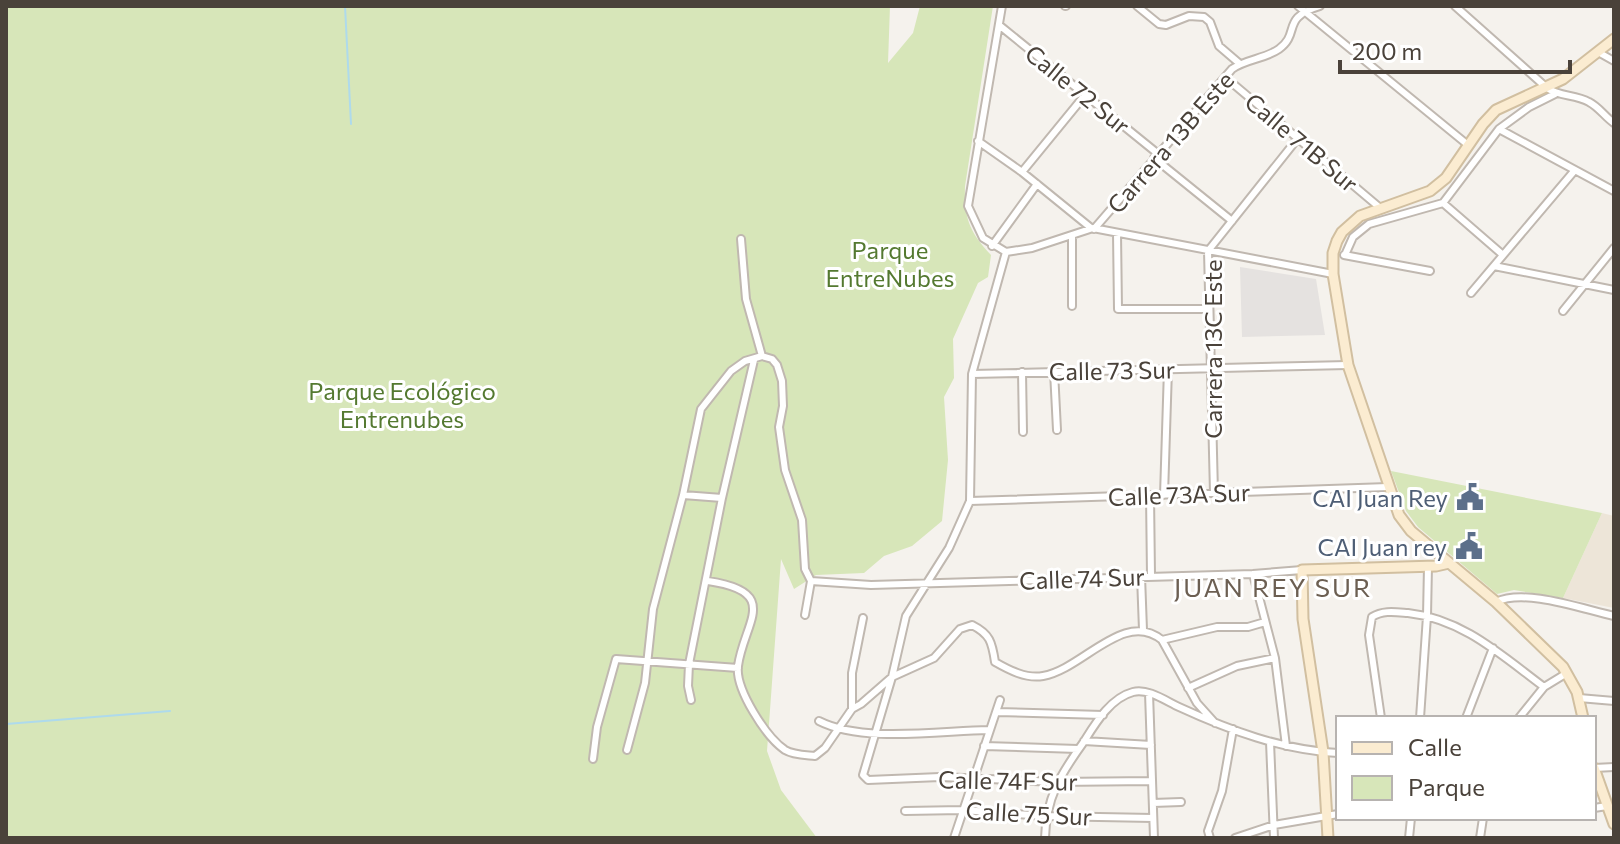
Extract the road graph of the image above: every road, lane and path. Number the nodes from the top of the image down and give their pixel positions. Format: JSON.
{"nodes":[{"id":1,"x":1002,"y":6,"type":"edge"},
{"id":2,"x":1137,"y":6,"type":"edge"},
{"id":3,"x":1320,"y":6,"type":"edge"},
{"id":4,"x":1455,"y":6,"type":"edge"},
{"id":5,"x":1301,"y":8,"type":"edge"},
{"id":6,"x":999,"y":25,"type":"junction"},
{"id":7,"x":1614,"y":39,"type":"edge"},
{"id":8,"x":1598,"y":52,"type":"junction"},
{"id":9,"x":1614,"y":61,"type":"edge"},
{"id":10,"x":1240,"y":64,"type":"junction"},
{"id":11,"x":1225,"y":77,"type":"junction"},
{"id":12,"x":1551,"y":91,"type":"junction"},
{"id":13,"x":1085,"y":95,"type":"junction"},
{"id":14,"x":1614,"y":123,"type":"edge"},
{"id":15,"x":1499,"y":129,"type":"junction"},
{"id":16,"x":1298,"y":138,"type":"junction"},
{"id":17,"x":978,"y":141,"type":"junction"},
{"id":18,"x":1468,"y":145,"type":"junction"},
{"id":19,"x":1156,"y":156,"type":"junction"},
{"id":20,"x":1575,"y":170,"type":"junction"},
{"id":21,"x":1022,"y":172,"type":"junction"},
{"id":22,"x":1037,"y":184,"type":"junction"},
{"id":23,"x":1614,"y":191,"type":"edge"},
{"id":24,"x":1443,"y":203,"type":"junction"},
{"id":25,"x":1379,"y":207,"type":"junction"},
{"id":26,"x":1232,"y":221,"type":"junction"},
{"id":27,"x":1092,"y":228,"type":"junction"},
{"id":28,"x":1117,"y":233,"type":"junction"},
{"id":29,"x":1072,"y":236,"type":"junction"},
{"id":30,"x":741,"y":239,"type":"dead end"},
{"id":31,"x":992,"y":246,"type":"junction"},
{"id":32,"x":1614,"y":248,"type":"edge"},
{"id":33,"x":1208,"y":251,"type":"junction"},
{"id":34,"x":1006,"y":252,"type":"junction"},
{"id":35,"x":1333,"y":253,"type":"junction"},
{"id":36,"x":1345,"y":255,"type":"junction"},
{"id":37,"x":1503,"y":255,"type":"junction"},
{"id":38,"x":1494,"y":266,"type":"junction"},
{"id":39,"x":1430,"y":271,"type":"dead end"},
{"id":40,"x":1333,"y":274,"type":"junction"},
{"id":41,"x":1584,"y":284,"type":"junction"},
{"id":42,"x":1614,"y":290,"type":"edge"},
{"id":43,"x":1471,"y":293,"type":"dead end"},
{"id":44,"x":1072,"y":306,"type":"dead end"},
{"id":45,"x":1209,"y":309,"type":"junction"},
{"id":46,"x":1563,"y":311,"type":"dead end"},
{"id":47,"x":762,"y":356,"type":"junction"},
{"id":48,"x":754,"y":360,"type":"junction"},
{"id":49,"x":1348,"y":365,"type":"junction"},
{"id":50,"x":1211,"y":368,"type":"junction"},
{"id":51,"x":1168,"y":369,"type":"junction"},
{"id":52,"x":1054,"y":371,"type":"junction"},
{"id":53,"x":1022,"y":372,"type":"junction"},
{"id":54,"x":972,"y":374,"type":"junction"},
{"id":55,"x":1057,"y":430,"type":"dead end"},
{"id":56,"x":1023,"y":432,"type":"dead end"},
{"id":57,"x":1388,"y":487,"type":"junction"},
{"id":58,"x":1214,"y":493,"type":"junction"},
{"id":59,"x":683,"y":495,"type":"junction"},
{"id":60,"x":1150,"y":495,"type":"junction"},
{"id":61,"x":1164,"y":495,"type":"junction"},
{"id":62,"x":722,"y":498,"type":"junction"},
{"id":63,"x":970,"y":501,"type":"junction"},
{"id":64,"x":1449,"y":563,"type":"junction"},
{"id":65,"x":1428,"y":566,"type":"junction"},
{"id":66,"x":1302,"y":570,"type":"junction"},
{"id":67,"x":1253,"y":574,"type":"junction"},
{"id":68,"x":1151,"y":575,"type":"junction"},
{"id":69,"x":1141,"y":576,"type":"junction"},
{"id":70,"x":708,"y":581,"type":"junction"},
{"id":71,"x":811,"y":581,"type":"junction"},
{"id":72,"x":929,"y":583,"type":"junction"},
{"id":73,"x":1496,"y":602,"type":"junction"},
{"id":74,"x":805,"y":615,"type":"dead end"},
{"id":75,"x":1427,"y":616,"type":"junction"},
{"id":76,"x":1614,"y":616,"type":"edge"},
{"id":77,"x":863,"y":618,"type":"dead end"},
{"id":78,"x":1265,"y":622,"type":"junction"},
{"id":79,"x":1143,"y":630,"type":"junction"},
{"id":80,"x":1162,"y":640,"type":"junction"},
{"id":81,"x":1493,"y":648,"type":"junction"},
{"id":82,"x":1275,"y":658,"type":"junction"},
{"id":83,"x":647,"y":660,"type":"junction"},
{"id":84,"x":689,"y":664,"type":"junction"},
{"id":85,"x":738,"y":668,"type":"junction"},
{"id":86,"x":1567,"y":673,"type":"junction"},
{"id":87,"x":892,"y":677,"type":"junction"},
{"id":88,"x":1544,"y":687,"type":"junction"},
{"id":89,"x":1188,"y":688,"type":"junction"},
{"id":90,"x":1149,"y":693,"type":"junction"},
{"id":91,"x":1579,"y":698,"type":"junction"},
{"id":92,"x":691,"y":700,"type":"dead end"},
{"id":93,"x":1000,"y":700,"type":"dead end"},
{"id":94,"x":1614,"y":701,"type":"edge"},
{"id":95,"x":852,"y":709,"type":"junction"},
{"id":96,"x":996,"y":712,"type":"junction"},
{"id":97,"x":1103,"y":715,"type":"junction"},
{"id":98,"x":1381,"y":716,"type":"edge"},
{"id":99,"x":1420,"y":716,"type":"edge"},
{"id":100,"x":1467,"y":716,"type":"edge"},
{"id":101,"x":1521,"y":716,"type":"edge"},
{"id":102,"x":1583,"y":716,"type":"edge"},
{"id":103,"x":819,"y":721,"type":"dead end"},
{"id":104,"x":1215,"y":723,"type":"junction"},
{"id":105,"x":1233,"y":729,"type":"junction"},
{"id":106,"x":988,"y":730,"type":"junction"},
{"id":107,"x":837,"y":731,"type":"junction"},
{"id":108,"x":876,"y":733,"type":"junction"},
{"id":109,"x":1084,"y":741,"type":"junction"},
{"id":110,"x":1270,"y":742,"type":"junction"},
{"id":111,"x":1151,"y":745,"type":"junction"},
{"id":112,"x":984,"y":746,"type":"junction"},
{"id":113,"x":1286,"y":746,"type":"junction"},
{"id":114,"x":1078,"y":749,"type":"junction"},
{"id":115,"x":627,"y":750,"type":"dead end"},
{"id":116,"x":1323,"y":752,"type":"junction"},
{"id":117,"x":1336,"y":753,"type":"edge"},
{"id":118,"x":593,"y":759,"type":"dead end"},
{"id":119,"x":1596,"y":774,"type":"edge"},
{"id":120,"x":973,"y":779,"type":"junction"},
{"id":121,"x":1152,"y":781,"type":"junction"},
{"id":122,"x":1056,"y":782,"type":"junction"},
{"id":123,"x":1181,"y":802,"type":"dead end"},
{"id":124,"x":1153,"y":803,"type":"junction"},
{"id":125,"x":1607,"y":806,"type":"junction"},
{"id":126,"x":1596,"y":808,"type":"edge"},
{"id":127,"x":962,"y":810,"type":"junction"},
{"id":128,"x":905,"y":811,"type":"dead end"},
{"id":129,"x":1333,"y":815,"type":"edge"},
{"id":130,"x":1045,"y":816,"type":"junction"},
{"id":131,"x":1153,"y":818,"type":"junction"},
{"id":132,"x":1614,"y":824,"type":"edge"},
{"id":133,"x":1274,"y":825,"type":"junction"},
{"id":134,"x":954,"y":838,"type":"edge"},
{"id":135,"x":1045,"y":838,"type":"edge"},
{"id":136,"x":1154,"y":838,"type":"edge"},
{"id":137,"x":1210,"y":838,"type":"edge"},
{"id":138,"x":1235,"y":838,"type":"edge"},
{"id":139,"x":1274,"y":838,"type":"edge"},
{"id":140,"x":1328,"y":838,"type":"edge"}],
"edges":[{"from":1,"to":6,"type":"street"},
{"from":2,"to":10,"type":"street"},
{"from":3,"to":5,"type":"street"},
{"from":4,"to":12,"type":"street"},
{"from":5,"to":10,"type":"street","name":"Carrera 13B Este"},
{"from":5,"to":18,"type":"street"},
{"from":6,"to":13,"type":"street","name":"Calle 72 Sur"},
{"from":6,"to":17,"type":"street"},
{"from":7,"to":8,"type":"main road"},
{"from":8,"to":9,"type":"street"},
{"from":8,"to":12,"type":"main road"},
{"from":10,"to":11,"type":"street","name":"Carrera 13B Este"},
{"from":11,"to":16,"type":"street","name":"Calle 71B Sur"},
{"from":11,"to":19,"type":"street","name":"Carrera 13B Este"},
{"from":12,"to":14,"type":"street"},
{"from":12,"to":15,"type":"street"},
{"from":12,"to":18,"type":"main road"},
{"from":13,"to":19,"type":"street","name":"Calle 72 Sur"},
{"from":13,"to":21,"type":"street"},
{"from":15,"to":20,"type":"street"},
{"from":15,"to":24,"type":"street"},
{"from":16,"to":25,"type":"street","name":"Calle 71B Sur"},
{"from":16,"to":26,"type":"street","name":"Carrera 13C Este"},
{"from":17,"to":21,"type":"street"},
{"from":17,"to":31,"type":"street"},
{"from":18,"to":25,"type":"main road"},
{"from":19,"to":26,"type":"street","name":"Calle 72 Sur"},
{"from":19,"to":27,"type":"street","name":"Carrera 13B Este"},
{"from":20,"to":23,"type":"street"},
{"from":20,"to":37,"type":"street"},
{"from":21,"to":22,"type":"street"},
{"from":22,"to":27,"type":"street"},
{"from":22,"to":31,"type":"street"},
{"from":24,"to":36,"type":"street"},
{"from":24,"to":37,"type":"street"},
{"from":25,"to":35,"type":"main road"},
{"from":26,"to":33,"type":"street","name":"Carrera 13C Este"},
{"from":27,"to":28,"type":"street"},
{"from":27,"to":29,"type":"street"},
{"from":28,"to":33,"type":"street"},
{"from":28,"to":45,"type":"street"},
{"from":29,"to":34,"type":"street"},
{"from":29,"to":44,"type":"street"},
{"from":30,"to":47,"type":"street"},
{"from":31,"to":34,"type":"street"},
{"from":32,"to":41,"type":"street"},
{"from":33,"to":40,"type":"street"},
{"from":33,"to":45,"type":"street","name":"Carrera 13C Este"},
{"from":34,"to":54,"type":"street"},
{"from":35,"to":36,"type":"street"},
{"from":35,"to":40,"type":"main road"},
{"from":36,"to":39,"type":"street"},
{"from":37,"to":38,"type":"street"},
{"from":38,"to":41,"type":"street"},
{"from":38,"to":43,"type":"street"},
{"from":40,"to":49,"type":"main road"},
{"from":41,"to":42,"type":"street"},
{"from":41,"to":46,"type":"street"},
{"from":45,"to":50,"type":"street","name":"Carrera 13C Este"},
{"from":47,"to":48,"type":"street"},
{"from":47,"to":71,"type":"street"},
{"from":48,"to":59,"type":"street"},
{"from":48,"to":62,"type":"street"},
{"from":49,"to":50,"type":"street","name":"Calle 73 Sur"},
{"from":49,"to":57,"type":"main road"},
{"from":50,"to":51,"type":"street","name":"Calle 73 Sur"},
{"from":50,"to":58,"type":"street","name":"Carrera 13C Este"},
{"from":51,"to":52,"type":"street","name":"Calle 73 Sur"},
{"from":51,"to":61,"type":"street"},
{"from":52,"to":53,"type":"street","name":"Calle 73 Sur"},
{"from":52,"to":55,"type":"street"},
{"from":53,"to":54,"type":"street","name":"Calle 73 Sur"},
{"from":53,"to":56,"type":"street"},
{"from":54,"to":63,"type":"street"},
{"from":57,"to":58,"type":"street","name":"Calle 73A Sur"},
{"from":57,"to":64,"type":"main road"},
{"from":58,"to":61,"type":"street","name":"Calle 73A Sur"},
{"from":59,"to":62,"type":"street"},
{"from":59,"to":83,"type":"street"},
{"from":60,"to":61,"type":"street","name":"Calle 73A Sur"},
{"from":60,"to":63,"type":"street","name":"Calle 73A Sur"},
{"from":60,"to":68,"type":"street"},
{"from":62,"to":70,"type":"street"},
{"from":63,"to":72,"type":"street"},
{"from":64,"to":65,"type":"main road","name":"Calle 74 Sur"},
{"from":64,"to":73,"type":"main road"},
{"from":65,"to":66,"type":"main road","name":"Calle 74 Sur"},
{"from":65,"to":75,"type":"street"},
{"from":66,"to":67,"type":"street","name":"Calle 74 Sur"},
{"from":66,"to":116,"type":"main road"},
{"from":67,"to":68,"type":"street","name":"Calle 74 Sur"},
{"from":67,"to":78,"type":"street"},
{"from":68,"to":69,"type":"street","name":"Calle 74 Sur"},
{"from":69,"to":72,"type":"street","name":"Calle 74 Sur"},
{"from":69,"to":79,"type":"street"},
{"from":70,"to":84,"type":"street"},
{"from":70,"to":85,"type":"street"},
{"from":71,"to":72,"type":"street","name":"Calle 74 Sur"},
{"from":71,"to":74,"type":"street"},
{"from":72,"to":87,"type":"street"},
{"from":73,"to":76,"type":"street"},
{"from":73,"to":86,"type":"main road"},
{"from":75,"to":81,"type":"street"},
{"from":75,"to":98,"type":"street"},
{"from":75,"to":99,"type":"street"},
{"from":77,"to":95,"type":"street"},
{"from":78,"to":80,"type":"street"},
{"from":78,"to":82,"type":"street"},
{"from":79,"to":80,"type":"street"},
{"from":79,"to":87,"type":"street"},
{"from":80,"to":89,"type":"street"},
{"from":81,"to":88,"type":"street"},
{"from":81,"to":100,"type":"street"},
{"from":82,"to":89,"type":"street"},
{"from":82,"to":113,"type":"street"},
{"from":83,"to":84,"type":"street"},
{"from":83,"to":115,"type":"street"},
{"from":83,"to":118,"type":"street"},
{"from":84,"to":85,"type":"street"},
{"from":84,"to":92,"type":"street"},
{"from":85,"to":107,"type":"street"},
{"from":86,"to":88,"type":"street"},
{"from":86,"to":91,"type":"main road"},
{"from":87,"to":95,"type":"street"},
{"from":87,"to":108,"type":"street"},
{"from":88,"to":101,"type":"street"},
{"from":89,"to":104,"type":"street"},
{"from":90,"to":97,"type":"street"},
{"from":90,"to":104,"type":"street"},
{"from":90,"to":111,"type":"street"},
{"from":91,"to":94,"type":"street"},
{"from":91,"to":102,"type":"main road"},
{"from":93,"to":96,"type":"street"},
{"from":95,"to":107,"type":"street"},
{"from":96,"to":97,"type":"street"},
{"from":96,"to":106,"type":"street"},
{"from":97,"to":109,"type":"street"},
{"from":103,"to":107,"type":"street"},
{"from":104,"to":105,"type":"street"},
{"from":105,"to":110,"type":"street"},
{"from":105,"to":137,"type":"street"},
{"from":106,"to":108,"type":"street"},
{"from":106,"to":112,"type":"street"},
{"from":107,"to":108,"type":"street"},
{"from":108,"to":120,"type":"street","name":"Calle 74F Sur"},
{"from":109,"to":111,"type":"street"},
{"from":109,"to":114,"type":"street"},
{"from":110,"to":113,"type":"street"},
{"from":110,"to":133,"type":"street"},
{"from":111,"to":121,"type":"street"},
{"from":112,"to":114,"type":"street"},
{"from":112,"to":120,"type":"street"},
{"from":113,"to":116,"type":"street"},
{"from":114,"to":122,"type":"street"},
{"from":116,"to":117,"type":"street"},
{"from":116,"to":129,"type":"main road"},
{"from":119,"to":125,"type":"main road"},
{"from":120,"to":122,"type":"street","name":"Calle 74F Sur"},
{"from":120,"to":127,"type":"street"},
{"from":121,"to":122,"type":"street","name":"Calle 74F Sur"},
{"from":121,"to":124,"type":"street"},
{"from":122,"to":130,"type":"street"},
{"from":123,"to":124,"type":"street"},
{"from":124,"to":131,"type":"street"},
{"from":125,"to":126,"type":"street"},
{"from":125,"to":132,"type":"main road"},
{"from":127,"to":128,"type":"street","name":"Calle 75 Sur"},
{"from":127,"to":130,"type":"street","name":"Calle 75 Sur"},
{"from":127,"to":134,"type":"street"},
{"from":129,"to":133,"type":"street"},
{"from":129,"to":140,"type":"main road"},
{"from":130,"to":131,"type":"street","name":"Calle 75 Sur"},
{"from":130,"to":135,"type":"street"},
{"from":131,"to":136,"type":"street"},
{"from":133,"to":138,"type":"street"},
{"from":133,"to":139,"type":"street"}]}
